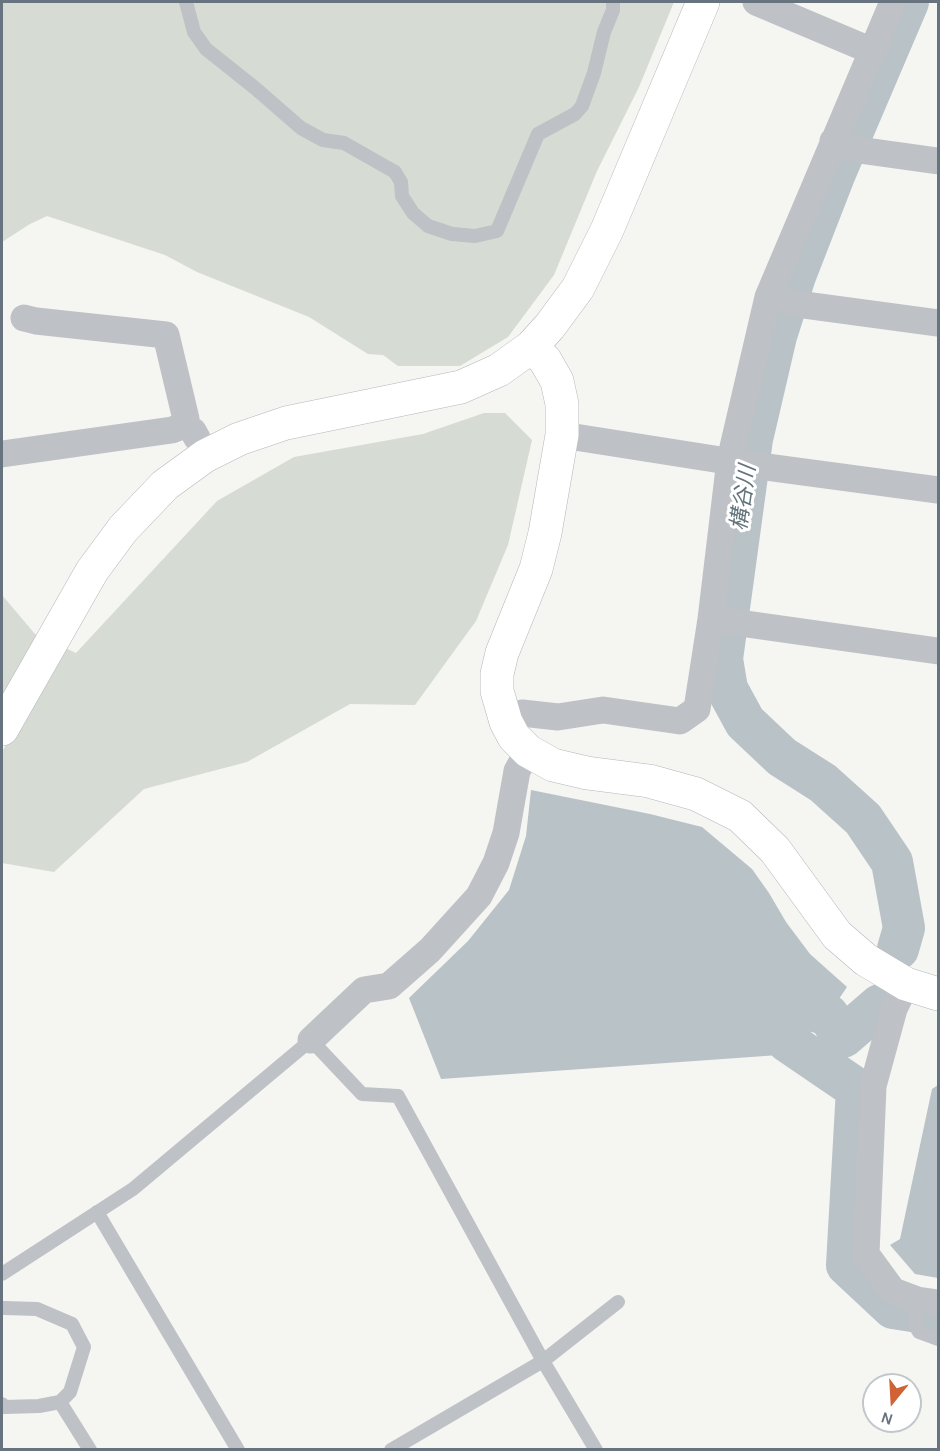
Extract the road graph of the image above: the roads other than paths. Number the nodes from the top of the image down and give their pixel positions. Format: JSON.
{"nodes":[{"id":1,"x":186,"y":2,"type":"edge"},
{"id":2,"x":614,"y":2,"type":"edge"},
{"id":3,"x":703,"y":2,"type":"edge"},
{"id":4,"x":756,"y":2,"type":"edge"},
{"id":5,"x":892,"y":2,"type":"edge"},
{"id":6,"x":872,"y":51,"type":"junction"},
{"id":7,"x":844,"y":145,"type":"junction"},
{"id":8,"x":939,"y":161,"type":"edge"},
{"id":9,"x":781,"y":300,"type":"junction"},
{"id":10,"x":24,"y":318,"type":"dead end"},
{"id":11,"x":939,"y":323,"type":"edge"},
{"id":12,"x":531,"y":347,"type":"junction"},
{"id":13,"x":185,"y":425,"type":"junction"},
{"id":14,"x":562,"y":435,"type":"junction"},
{"id":15,"x":2,"y":454,"type":"edge"},
{"id":16,"x":205,"y":456,"type":"junction"},
{"id":17,"x":743,"y":463,"type":"junction"},
{"id":18,"x":939,"y":490,"type":"edge"},
{"id":19,"x":723,"y":621,"type":"junction"},
{"id":20,"x":939,"y":651,"type":"edge"},
{"id":21,"x":4,"y":721,"type":"edge"},
{"id":22,"x":506,"y":722,"type":"junction"},
{"id":23,"x":528,"y":752,"type":"junction"},
{"id":24,"x":906,"y":984,"type":"junction"},
{"id":25,"x":939,"y":994,"type":"edge"},
{"id":26,"x":311,"y":1040,"type":"junction"},
{"id":27,"x":97,"y":1212,"type":"junction"},
{"id":28,"x":2,"y":1274,"type":"edge"},
{"id":29,"x":618,"y":1302,"type":"dead end"},
{"id":30,"x":2,"y":1309,"type":"edge"},
{"id":31,"x":921,"y":1309,"type":"edge"},
{"id":32,"x":939,"y":1339,"type":"edge"},
{"id":33,"x":543,"y":1361,"type":"junction"},
{"id":34,"x":60,"y":1402,"type":"junction"},
{"id":35,"x":2,"y":1404,"type":"edge"},
{"id":36,"x":90,"y":1449,"type":"edge"},
{"id":37,"x":238,"y":1449,"type":"edge"},
{"id":38,"x":391,"y":1449,"type":"edge"},
{"id":39,"x":596,"y":1449,"type":"edge"}],
"edges":[{"from":1,"to":2,"type":"lane"},
{"from":3,"to":12,"type":"street"},
{"from":4,"to":6,"type":"street"},
{"from":5,"to":6,"type":"street"},
{"from":6,"to":7,"type":"street"},
{"from":7,"to":8,"type":"street"},
{"from":7,"to":9,"type":"street"},
{"from":9,"to":11,"type":"street"},
{"from":9,"to":17,"type":"street"},
{"from":10,"to":13,"type":"street"},
{"from":12,"to":14,"type":"street"},
{"from":12,"to":16,"type":"street"},
{"from":13,"to":15,"type":"street"},
{"from":13,"to":16,"type":"street"},
{"from":14,"to":17,"type":"street"},
{"from":14,"to":22,"type":"street"},
{"from":16,"to":21,"type":"street"},
{"from":17,"to":18,"type":"street"},
{"from":17,"to":19,"type":"street"},
{"from":19,"to":20,"type":"street"},
{"from":19,"to":22,"type":"street"},
{"from":22,"to":23,"type":"street"},
{"from":23,"to":24,"type":"street"},
{"from":23,"to":26,"type":"street"},
{"from":24,"to":25,"type":"street"},
{"from":24,"to":31,"type":"street"},
{"from":26,"to":27,"type":"lane"},
{"from":26,"to":33,"type":"lane"},
{"from":27,"to":28,"type":"lane"},
{"from":27,"to":37,"type":"lane"},
{"from":29,"to":33,"type":"lane"},
{"from":30,"to":34,"type":"lane"},
{"from":31,"to":32,"type":"lane"},
{"from":33,"to":38,"type":"lane"},
{"from":33,"to":39,"type":"lane"},
{"from":34,"to":35,"type":"lane"},
{"from":34,"to":36,"type":"lane"}]}
